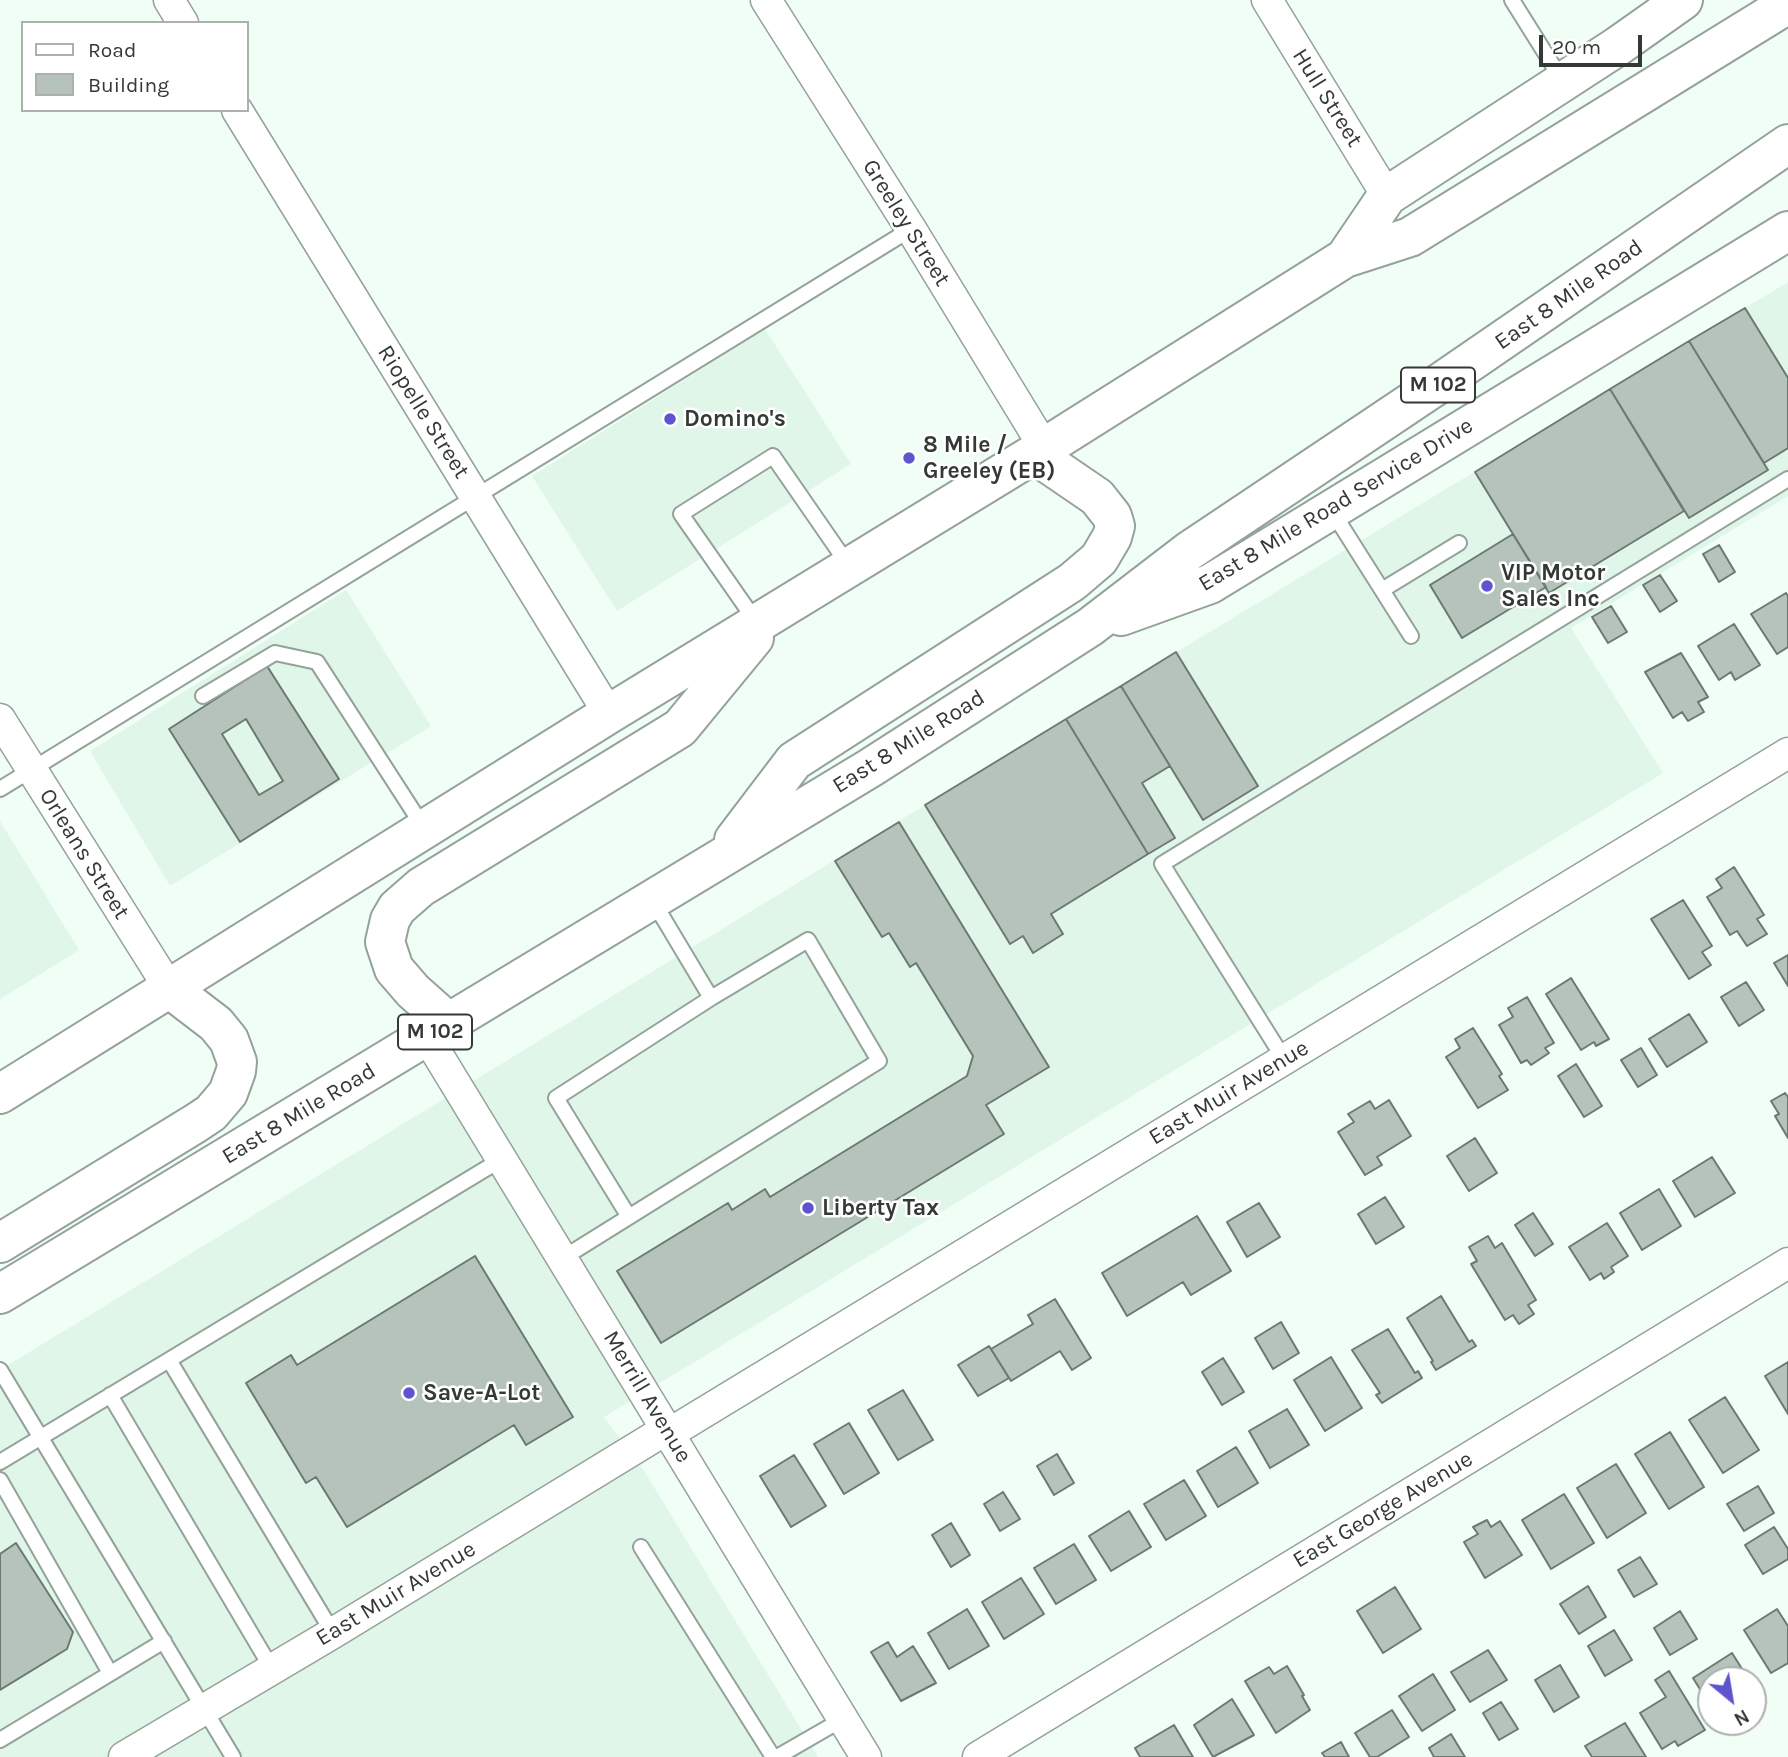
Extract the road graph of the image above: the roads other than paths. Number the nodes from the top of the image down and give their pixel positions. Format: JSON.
{"nodes":[{"id":1,"x":169,"y":0,"type":"edge"},
{"id":2,"x":766,"y":0,"type":"edge"},
{"id":3,"x":1267,"y":0,"type":"edge"},
{"id":4,"x":1512,"y":0,"type":"edge"},
{"id":5,"x":1683,"y":0,"type":"edge"},
{"id":6,"x":1788,"y":4,"type":"edge"},
{"id":7,"x":182,"y":21,"type":"edge"},
{"id":8,"x":1563,"y":81,"type":"junction"},
{"id":9,"x":238,"y":112,"type":"edge"},
{"id":10,"x":1788,"y":144,"type":"edge"},
{"id":11,"x":1387,"y":196,"type":"junction"},
{"id":12,"x":911,"y":229,"type":"junction"},
{"id":13,"x":1788,"y":232,"type":"edge"},
{"id":14,"x":1345,"y":258,"type":"junction"},
{"id":15,"x":1039,"y":450,"type":"junction"},
{"id":16,"x":1788,"y":479,"type":"edge"},
{"id":17,"x":476,"y":498,"type":"junction"},
{"id":18,"x":1331,"y":510,"type":"junction"},
{"id":19,"x":1459,"y":543,"type":"dead end"},
{"id":20,"x":850,"y":567,"type":"junction"},
{"id":21,"x":1382,"y":590,"type":"junction"},
{"id":22,"x":765,"y":620,"type":"junction"},
{"id":23,"x":1090,"y":627,"type":"junction"},
{"id":24,"x":1411,"y":636,"type":"dead end"},
{"id":25,"x":202,"y":696,"type":"dead end"},
{"id":26,"x":609,"y":714,"type":"junction"},
{"id":27,"x":0,"y":719,"type":"edge"},
{"id":28,"x":1788,"y":752,"type":"edge"},
{"id":29,"x":31,"y":770,"type":"junction"},
{"id":30,"x":0,"y":789,"type":"edge"},
{"id":31,"x":425,"y":829,"type":"junction"},
{"id":32,"x":720,"y":858,"type":"junction"},
{"id":33,"x":652,"y":900,"type":"junction"},
{"id":34,"x":169,"y":988,"type":"junction"},
{"id":35,"x":710,"y":998,"type":"junction"},
{"id":36,"x":438,"y":1030,"type":"junction"},
{"id":37,"x":1284,"y":1059,"type":"junction"},
{"id":38,"x":0,"y":1094,"type":"edge"},
{"id":39,"x":502,"y":1159,"type":"junction"},
{"id":40,"x":629,"y":1217,"type":"junction"},
{"id":41,"x":0,"y":1243,"type":"edge"},
{"id":42,"x":563,"y":1258,"type":"junction"},
{"id":43,"x":1788,"y":1263,"type":"edge"},
{"id":44,"x":0,"y":1294,"type":"edge"},
{"id":45,"x":169,"y":1360,"type":"junction"},
{"id":46,"x":0,"y":1370,"type":"edge"},
{"id":47,"x":110,"y":1395,"type":"junction"},
{"id":48,"x":668,"y":1431,"type":"junction"},
{"id":49,"x":41,"y":1437,"type":"junction"},
{"id":50,"x":0,"y":1462,"type":"edge"},
{"id":51,"x":0,"y":1480,"type":"edge"},
{"id":52,"x":641,"y":1546,"type":"dead end"},
{"id":53,"x":333,"y":1633,"type":"junction"},
{"id":54,"x":164,"y":1641,"type":"junction"},
{"id":55,"x":272,"y":1670,"type":"junction"},
{"id":56,"x":110,"y":1673,"type":"junction"},
{"id":57,"x":205,"y":1709,"type":"junction"},
{"id":58,"x":843,"y":1719,"type":"junction"},
{"id":59,"x":0,"y":1740,"type":"edge"},
{"id":60,"x":124,"y":1757,"type":"edge"},
{"id":61,"x":233,"y":1757,"type":"edge"},
{"id":62,"x":775,"y":1757,"type":"edge"},
{"id":63,"x":866,"y":1757,"type":"edge"},
{"id":64,"x":978,"y":1757,"type":"edge"}],
"edges":[{"from":1,"to":7,"type":"street"},
{"from":2,"to":12,"type":"street","name":"Greeley Street"},
{"from":3,"to":11,"type":"street","name":"Hull Street"},
{"from":4,"to":8,"type":"lane"},
{"from":5,"to":8,"type":"highway"},
{"from":6,"to":14,"type":"highway"},
{"from":8,"to":11,"type":"highway"},
{"from":9,"to":17,"type":"street","name":"Riopelle Street"},
{"from":10,"to":23,"type":"highway","name":"East 8 Mile Road","number":"M 102"},
{"from":11,"to":14,"type":"highway"},
{"from":12,"to":15,"type":"street","name":"Greeley Street"},
{"from":12,"to":17,"type":"lane"},
{"from":13,"to":18,"type":"highway","name":"East 8 Mile Road Service Drive"},
{"from":14,"to":15,"type":"highway"},
{"from":15,"to":20,"type":"highway"},
{"from":15,"to":32,"type":"highway"},
{"from":16,"to":37,"type":"lane"},
{"from":17,"to":26,"type":"street","name":"Riopelle Street"},
{"from":17,"to":29,"type":"lane"},
{"from":18,"to":21,"type":"lane"},
{"from":18,"to":23,"type":"highway","name":"East 8 Mile Road Service Drive"},
{"from":19,"to":21,"type":"lane"},
{"from":20,"to":22,"type":"highway"},
{"from":20,"to":22,"type":"lane"},
{"from":21,"to":24,"type":"lane"},
{"from":22,"to":26,"type":"highway"},
{"from":22,"to":36,"type":"highway"},
{"from":23,"to":32,"type":"highway","name":"East 8 Mile Road","number":"M 102"},
{"from":25,"to":31,"type":"lane"},
{"from":26,"to":31,"type":"highway"},
{"from":27,"to":29,"type":"street","name":"Orleans Street"},
{"from":28,"to":37,"type":"street","name":"East Muir Avenue"},
{"from":29,"to":30,"type":"lane"},
{"from":29,"to":34,"type":"street","name":"Orleans Street"},
{"from":31,"to":34,"type":"highway"},
{"from":32,"to":33,"type":"highway","name":"East 8 Mile Road","number":"M 102"},
{"from":33,"to":35,"type":"lane"},
{"from":33,"to":36,"type":"highway","name":"East 8 Mile Road","number":"M 102"},
{"from":34,"to":38,"type":"highway"},
{"from":34,"to":41,"type":"highway"},
{"from":35,"to":40,"type":"lane"},
{"from":35,"to":40,"type":"lane"},
{"from":36,"to":39,"type":"street","name":"Merrill Avenue"},
{"from":36,"to":44,"type":"highway","name":"East 8 Mile Road","number":"M 102"},
{"from":37,"to":48,"type":"street","name":"East Muir Avenue"},
{"from":39,"to":42,"type":"street","name":"Merrill Avenue"},
{"from":39,"to":45,"type":"lane"},
{"from":40,"to":42,"type":"lane"},
{"from":42,"to":48,"type":"street","name":"Merrill Avenue"},
{"from":43,"to":64,"type":"street","name":"East George Avenue"},
{"from":45,"to":47,"type":"lane"},
{"from":45,"to":53,"type":"lane"},
{"from":46,"to":49,"type":"lane"},
{"from":47,"to":49,"type":"lane"},
{"from":47,"to":55,"type":"lane"},
{"from":48,"to":53,"type":"street","name":"East Muir Avenue"},
{"from":48,"to":58,"type":"street","name":"Merrill Avenue"},
{"from":49,"to":50,"type":"lane"},
{"from":49,"to":54,"type":"lane"},
{"from":51,"to":56,"type":"lane"},
{"from":52,"to":62,"type":"lane"},
{"from":53,"to":55,"type":"street","name":"East Muir Avenue"},
{"from":54,"to":56,"type":"lane"},
{"from":54,"to":57,"type":"lane"},
{"from":55,"to":57,"type":"street","name":"East Muir Avenue"},
{"from":56,"to":59,"type":"lane"},
{"from":57,"to":60,"type":"street","name":"East Muir Avenue"},
{"from":57,"to":61,"type":"lane"},
{"from":58,"to":62,"type":"lane"},
{"from":58,"to":63,"type":"street","name":"Merrill Avenue"}]}
